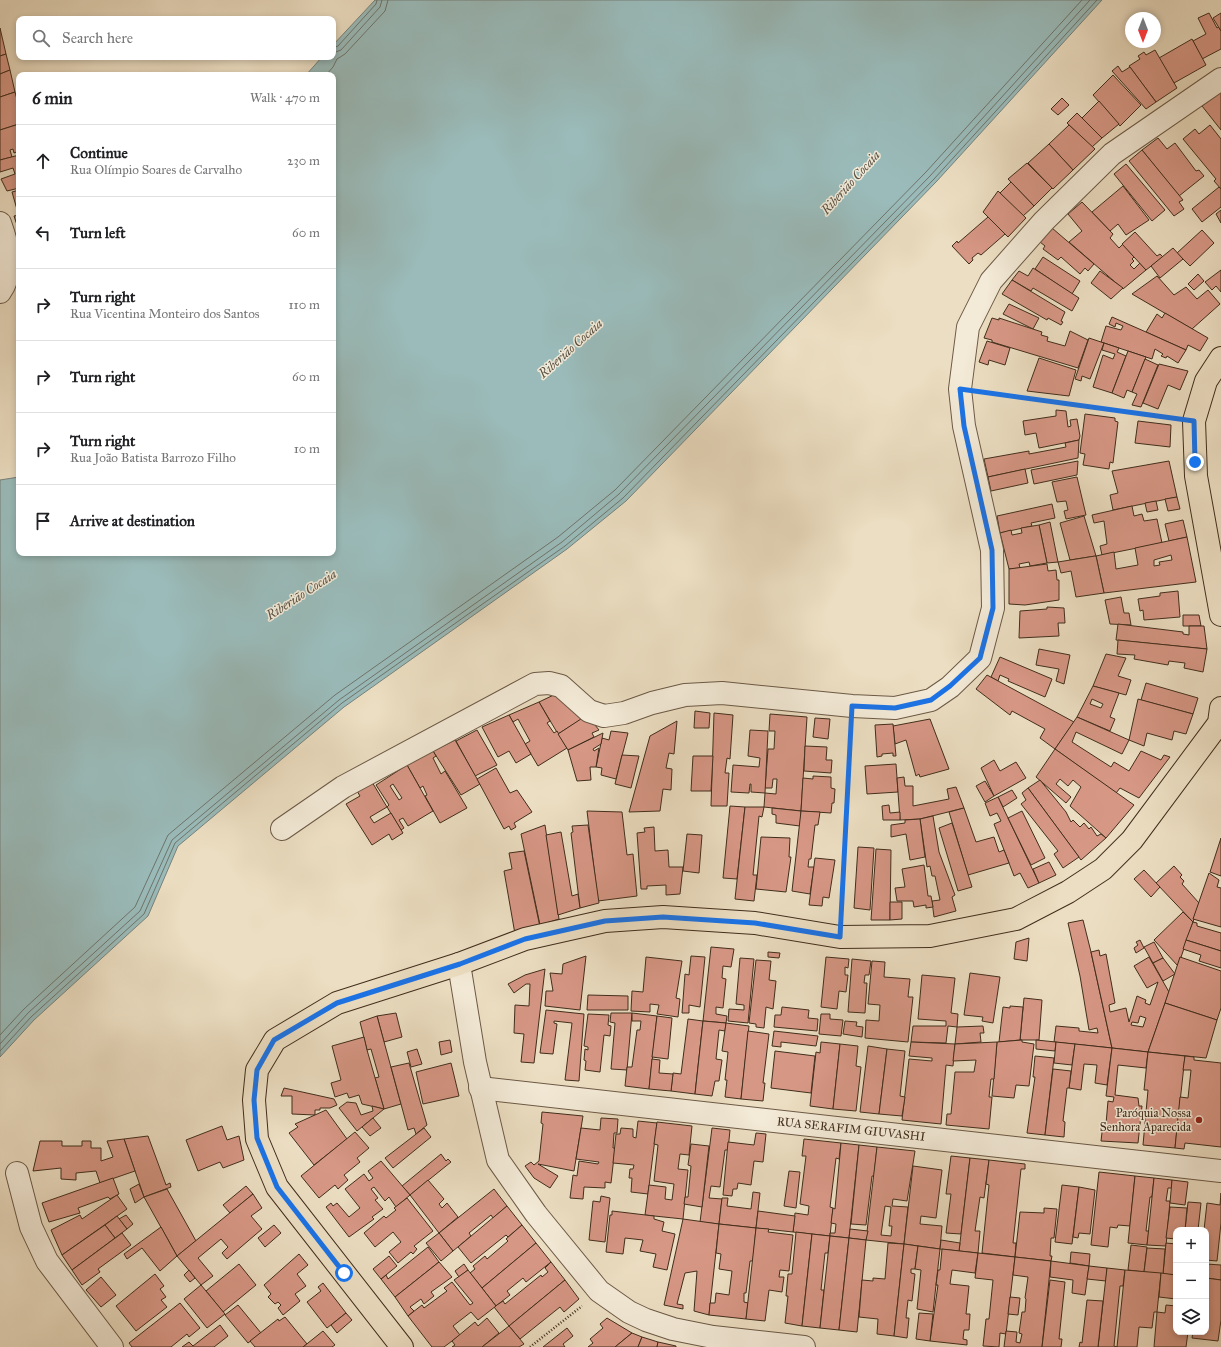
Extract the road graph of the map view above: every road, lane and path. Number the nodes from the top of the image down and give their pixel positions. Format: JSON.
{"nodes":[{"id":1,"x":1221,"y":79,"type":"edge"},
{"id":2,"x":0,"y":223,"type":"edge"},
{"id":3,"x":0,"y":292,"type":"edge"},
{"id":4,"x":1221,"y":358,"type":"edge"},
{"id":5,"x":960,"y":389,"type":"junction"},
{"id":6,"x":1194,"y":421,"type":"junction"},
{"id":7,"x":1221,"y":615,"type":"edge"},
{"id":8,"x":852,"y":706,"type":"junction"},
{"id":9,"x":1220,"y":719,"type":"edge"},
{"id":10,"x":282,"y":829,"type":"dead end"},
{"id":11,"x":840,"y":937,"type":"junction"},
{"id":12,"x":460,"y":964,"type":"junction"},
{"id":13,"x":480,"y":1088,"type":"junction"},
{"id":14,"x":1221,"y":1171,"type":"edge"},
{"id":15,"x":17,"y":1173,"type":"dead end"},
{"id":16,"x":599,"y":1291,"type":"junction"},
{"id":17,"x":112,"y":1347,"type":"edge"},
{"id":18,"x":402,"y":1347,"type":"edge"},
{"id":19,"x":530,"y":1347,"type":"edge"},
{"id":20,"x":804,"y":1347,"type":"edge"}],
"edges":[{"from":1,"to":5,"type":"street"},
{"from":2,"to":3,"type":"street"},
{"from":4,"to":6,"type":"main road"},
{"from":5,"to":6,"type":"path"},
{"from":5,"to":8,"type":"street"},
{"from":6,"to":7,"type":"main road"},
{"from":8,"to":10,"type":"street"},
{"from":8,"to":11,"type":"path"},
{"from":9,"to":11,"type":"main road"},
{"from":11,"to":12,"type":"main road"},
{"from":12,"to":13,"type":"street"},
{"from":12,"to":18,"type":"main road"},
{"from":13,"to":14,"type":"street","name":"RUA SERAFIM GIUVASHI"},
{"from":13,"to":16,"type":"street"},
{"from":15,"to":17,"type":"street"},
{"from":16,"to":19,"type":"path"},
{"from":16,"to":20,"type":"street"}]}
